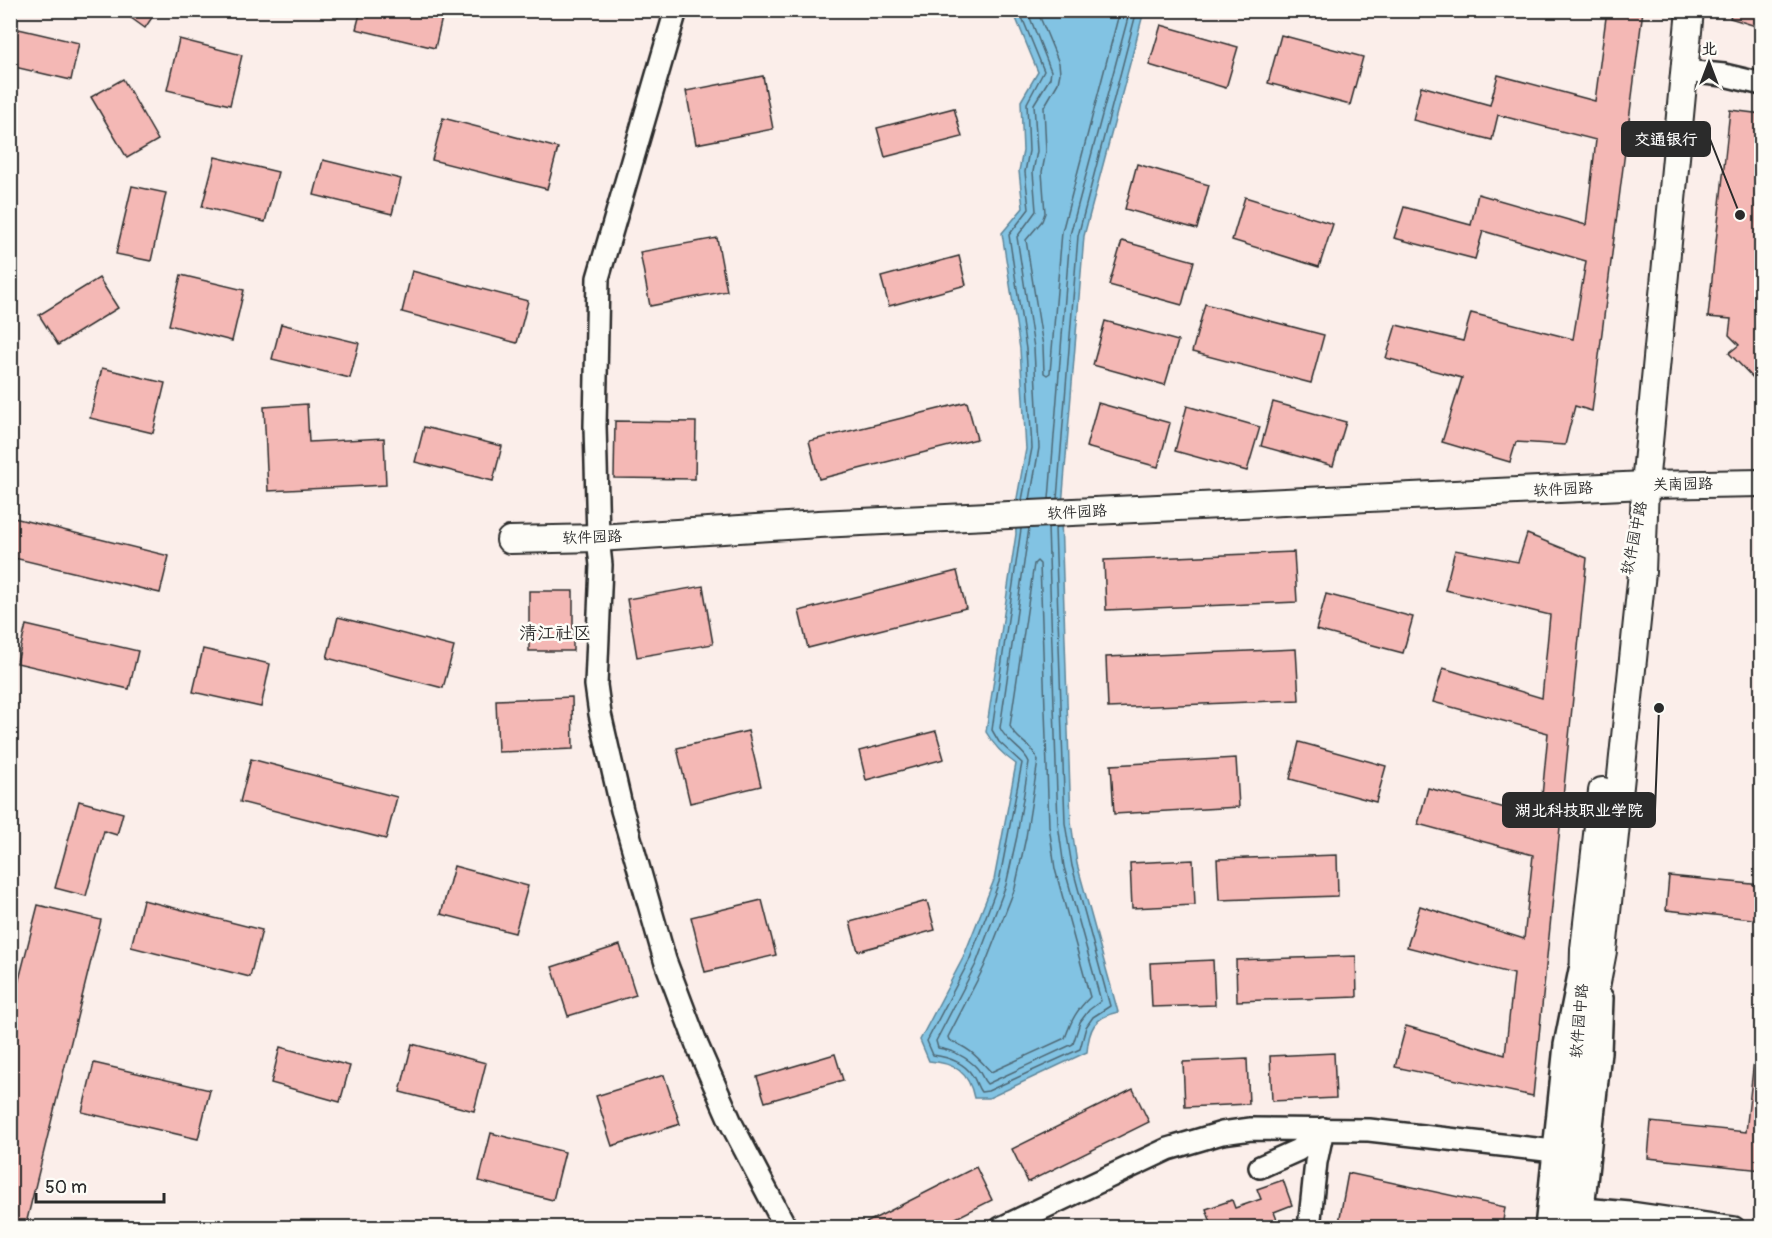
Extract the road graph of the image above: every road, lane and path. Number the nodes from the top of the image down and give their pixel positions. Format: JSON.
{"nodes":[{"id":1,"x":676,"y":10,"type":"edge"},
{"id":2,"x":1690,"y":10,"type":"edge"},
{"id":3,"x":1684,"y":71,"type":"junction"},
{"id":4,"x":1761,"y":84,"type":"edge"},
{"id":5,"x":1761,"y":472,"type":"edge"},
{"id":6,"x":1761,"y":483,"type":"edge"},
{"id":7,"x":1645,"y":485,"type":"junction"},
{"id":8,"x":598,"y":537,"type":"junction"},
{"id":9,"x":510,"y":540,"type":"dead end"},
{"id":10,"x":1594,"y":950,"type":"junction"},
{"id":11,"x":1581,"y":1044,"type":"junction"},
{"id":12,"x":1323,"y":1129,"type":"junction"},
{"id":13,"x":1554,"y":1151,"type":"junction"},
{"id":14,"x":1260,"y":1167,"type":"dead end"},
{"id":15,"x":1577,"y":1221,"type":"edge"},
{"id":16,"x":786,"y":1227,"type":"edge"},
{"id":17,"x":1001,"y":1227,"type":"edge"},
{"id":18,"x":1309,"y":1227,"type":"edge"},
{"id":19,"x":1546,"y":1227,"type":"edge"},
{"id":20,"x":1559,"y":1227,"type":"edge"},
{"id":21,"x":1734,"y":1227,"type":"edge"}],
"edges":[{"from":1,"to":8,"type":"street"},
{"from":2,"to":3,"type":"main road","name":"软件园中路"},
{"from":3,"to":4,"type":"street"},
{"from":3,"to":7,"type":"main road","name":"软件园中路"},
{"from":5,"to":7,"type":"main road","name":"关南园路"},
{"from":6,"to":7,"type":"main road","name":"关南园路"},
{"from":7,"to":8,"type":"main road","name":"软件园路"},
{"from":7,"to":10,"type":"main road","name":"软件园中路"},
{"from":8,"to":9,"type":"main road","name":"软件园路"},
{"from":8,"to":16,"type":"street"},
{"from":10,"to":11,"type":"main road","name":"软件园中路"},
{"from":10,"to":13,"type":"street"},
{"from":10,"to":15,"type":"street"},
{"from":11,"to":15,"type":"main road","name":"软件园中路"},
{"from":11,"to":20,"type":"main road","name":"软件园中路"},
{"from":12,"to":13,"type":"street"},
{"from":12,"to":14,"type":"street"},
{"from":12,"to":17,"type":"street"},
{"from":12,"to":18,"type":"street"},
{"from":13,"to":19,"type":"street"},
{"from":15,"to":21,"type":"street"}]}
